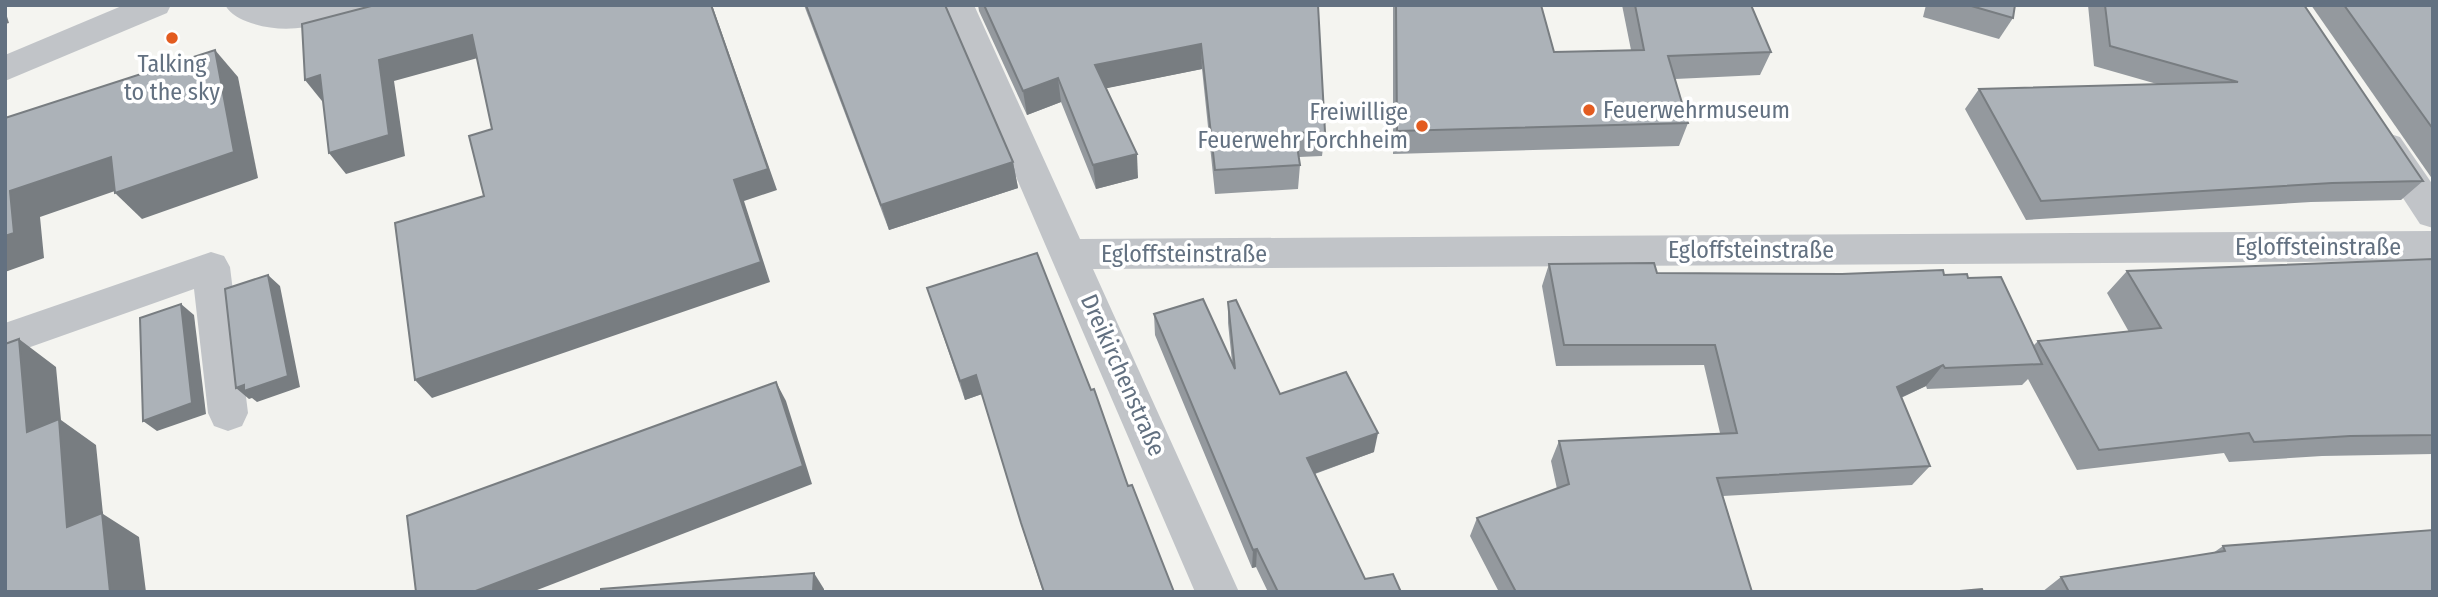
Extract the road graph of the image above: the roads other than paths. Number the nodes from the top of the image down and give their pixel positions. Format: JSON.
{"nodes":[{"id":1,"x":155,"y":5,"type":"edge"},
{"id":2,"x":241,"y":5,"type":"edge"},
{"id":3,"x":351,"y":5,"type":"edge"},
{"id":4,"x":958,"y":5,"type":"edge"},
{"id":5,"x":5,"y":69,"type":"edge"},
{"id":6,"x":2366,"y":115,"type":"edge"},
{"id":7,"x":2433,"y":214,"type":"edge"},
{"id":8,"x":2433,"y":246,"type":"edge"},
{"id":9,"x":1070,"y":254,"type":"junction"},
{"id":10,"x":5,"y":340,"type":"edge"},
{"id":11,"x":228,"y":413,"type":"dead end"},
{"id":12,"x":1217,"y":592,"type":"edge"}],
"edges":[{"from":1,"to":5,"type":"street"},
{"from":2,"to":3,"type":"street"},
{"from":4,"to":9,"type":"street","name":"Dreikirchenstraße"},
{"from":6,"to":7,"type":"street"},
{"from":8,"to":9,"type":"street","name":"Egloffsteinstraße"},
{"from":9,"to":12,"type":"street","name":"Dreikirchenstraße"},
{"from":10,"to":11,"type":"street"}]}
